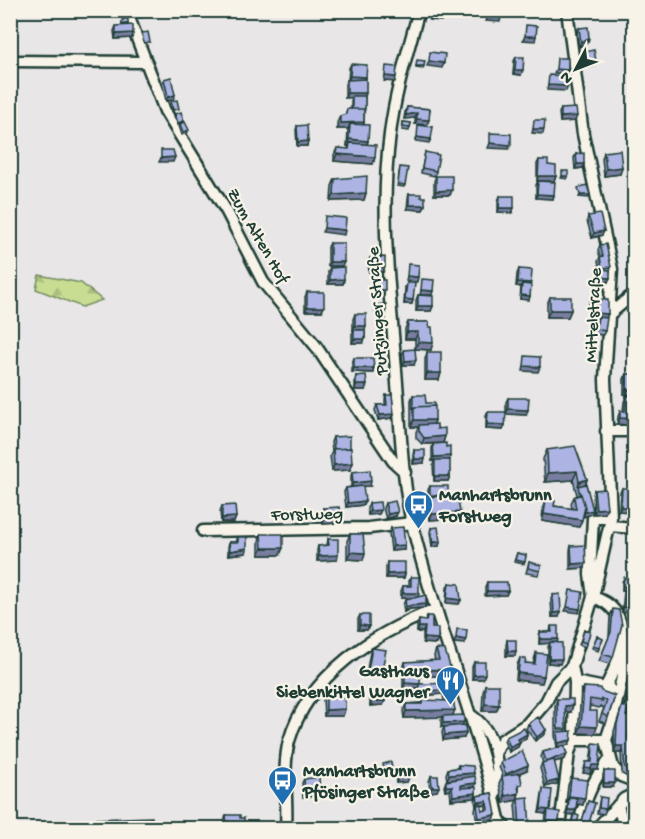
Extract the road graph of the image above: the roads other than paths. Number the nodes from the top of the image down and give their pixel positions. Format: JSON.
{"nodes":[{"id":1,"x":126,"y":10,"type":"edge"},
{"id":2,"x":419,"y":10,"type":"edge"},
{"id":3,"x":567,"y":10,"type":"edge"},
{"id":4,"x":10,"y":61,"type":"edge"},
{"id":5,"x":145,"y":62,"type":"junction"},
{"id":6,"x":612,"y":293,"type":"junction"},
{"id":7,"x":632,"y":296,"type":"edge"},
{"id":8,"x":610,"y":313,"type":"junction"},
{"id":9,"x":606,"y":431,"type":"junction"},
{"id":10,"x":634,"y":431,"type":"edge"},
{"id":11,"x":405,"y":472,"type":"junction"},
{"id":12,"x":611,"y":522,"type":"junction"},
{"id":13,"x":412,"y":523,"type":"junction"},
{"id":14,"x":634,"y":528,"type":"edge"},
{"id":15,"x":203,"y":531,"type":"dead end"},
{"id":16,"x":593,"y":597,"type":"junction"},
{"id":17,"x":435,"y":610,"type":"junction"},
{"id":18,"x":634,"y":621,"type":"edge"},
{"id":19,"x":572,"y":666,"type":"junction"},
{"id":20,"x":575,"y":682,"type":"junction"},
{"id":21,"x":605,"y":688,"type":"junction"},
{"id":22,"x":619,"y":691,"type":"junction"},
{"id":23,"x":468,"y":714,"type":"junction"},
{"id":24,"x":574,"y":740,"type":"junction"},
{"id":25,"x":606,"y":740,"type":"junction"},
{"id":26,"x":497,"y":750,"type":"junction"},
{"id":27,"x":609,"y":761,"type":"junction"},
{"id":28,"x":634,"y":781,"type":"edge"},
{"id":29,"x":634,"y":794,"type":"edge"},
{"id":30,"x":494,"y":796,"type":"junction"},
{"id":31,"x":618,"y":805,"type":"junction"},
{"id":32,"x":286,"y":828,"type":"edge"},
{"id":33,"x":505,"y":828,"type":"edge"},
{"id":34,"x":560,"y":828,"type":"edge"},
{"id":35,"x":578,"y":828,"type":"edge"},
{"id":36,"x":597,"y":828,"type":"edge"},
{"id":37,"x":624,"y":828,"type":"edge"}],
"edges":[{"from":1,"to":5,"type":"street","name":"Zum Alten Hof"},
{"from":2,"to":11,"type":"street","name":"Putzinger Straße"},
{"from":3,"to":6,"type":"street","name":"Mittelstraße"},
{"from":4,"to":5,"type":"street"},
{"from":5,"to":11,"type":"street","name":"Zum Alten Hof"},
{"from":6,"to":7,"type":"street"},
{"from":6,"to":8,"type":"street","name":"Mittelstraße"},
{"from":7,"to":8,"type":"street"},
{"from":8,"to":9,"type":"street","name":"Mittelstraße"},
{"from":9,"to":10,"type":"street"},
{"from":9,"to":12,"type":"street","name":"Mittelstraße"},
{"from":11,"to":13,"type":"street","name":"Putzinger Straße"},
{"from":12,"to":14,"type":"street"},
{"from":12,"to":16,"type":"street","name":"Mittelstraße"},
{"from":12,"to":16,"type":"street","name":"Mittelstraße"},
{"from":13,"to":15,"type":"street","name":"Forstweg"},
{"from":13,"to":17,"type":"street","name":"Putzinger Straße"},
{"from":16,"to":19,"type":"street","name":"Mittelstraße"},
{"from":16,"to":21,"type":"street"},
{"from":17,"to":23,"type":"street","name":"Putzinger Straße"},
{"from":17,"to":32,"type":"street"},
{"from":18,"to":22,"type":"street"},
{"from":19,"to":20,"type":"street","name":"Mittelstraße"},
{"from":19,"to":26,"type":"street","name":"Mittelstraße"},
{"from":20,"to":21,"type":"street"},
{"from":20,"to":24,"type":"street","name":"Mittelstraße"},
{"from":21,"to":22,"type":"street"},
{"from":22,"to":25,"type":"street"},
{"from":23,"to":26,"type":"street"},
{"from":23,"to":30,"type":"street","name":"Putzinger Straße"},
{"from":24,"to":25,"type":"street"},
{"from":24,"to":34,"type":"street","name":"Mittelstraße"},
{"from":25,"to":27,"type":"street"},
{"from":26,"to":30,"type":"street"},
{"from":27,"to":28,"type":"street"},
{"from":27,"to":35,"type":"street"},
{"from":29,"to":31,"type":"street"},
{"from":30,"to":33,"type":"street","name":"Putzinger Straße"},
{"from":31,"to":36,"type":"street"},
{"from":31,"to":37,"type":"street"}]}
